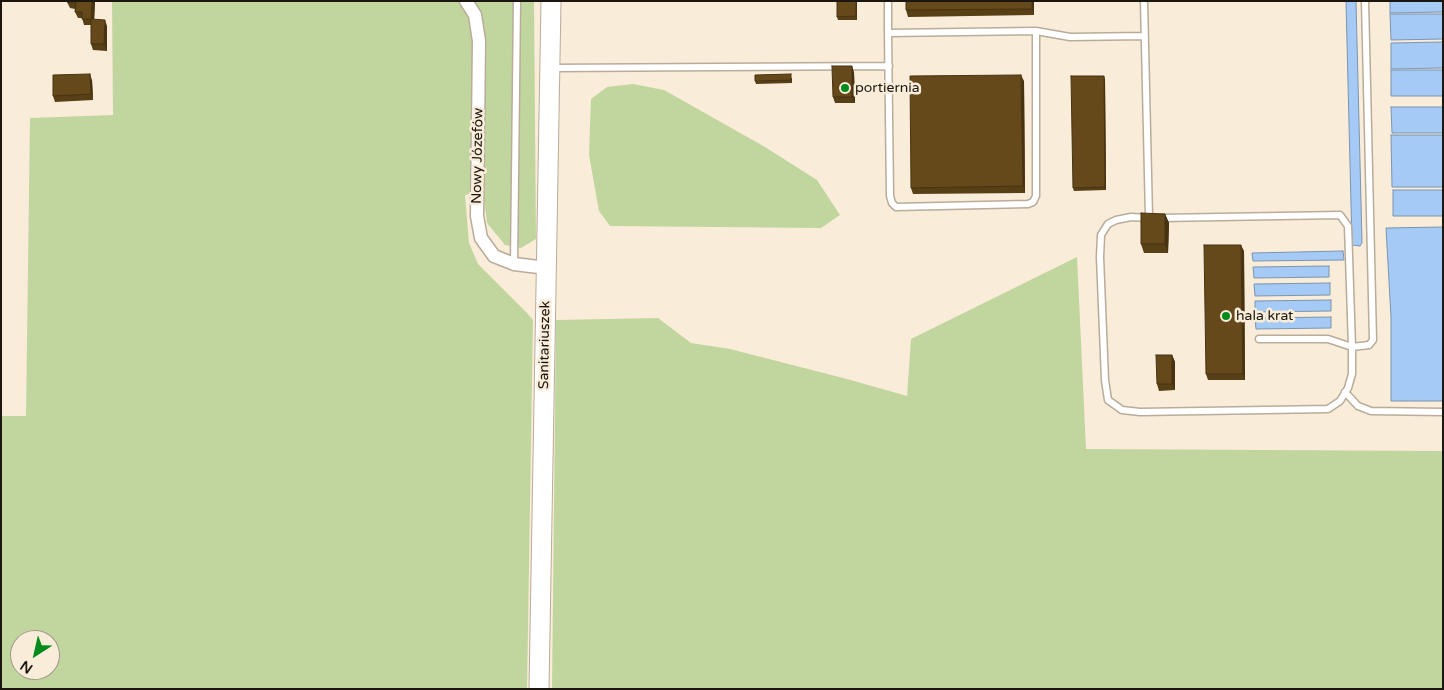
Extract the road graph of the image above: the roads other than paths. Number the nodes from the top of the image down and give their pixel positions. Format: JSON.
{"nodes":[{"id":1,"x":466,"y":1,"type":"edge"},
{"id":2,"x":517,"y":1,"type":"edge"},
{"id":3,"x":551,"y":1,"type":"edge"},
{"id":4,"x":888,"y":1,"type":"edge"},
{"id":5,"x":1144,"y":1,"type":"edge"},
{"id":6,"x":1365,"y":1,"type":"edge"},
{"id":7,"x":1036,"y":31,"type":"junction"},
{"id":8,"x":888,"y":33,"type":"junction"},
{"id":9,"x":1145,"y":36,"type":"junction"},
{"id":10,"x":889,"y":66,"type":"junction"},
{"id":11,"x":550,"y":68,"type":"junction"},
{"id":12,"x":1149,"y":218,"type":"junction"},
{"id":13,"x":514,"y":264,"type":"junction"},
{"id":14,"x":547,"y":268,"type":"junction"},
{"id":15,"x":1259,"y":339,"type":"dead end"},
{"id":16,"x":1352,"y":346,"type":"junction"},
{"id":17,"x":1345,"y":392,"type":"junction"},
{"id":18,"x":1443,"y":412,"type":"edge"},
{"id":19,"x":539,"y":689,"type":"edge"}],
"edges":[{"from":1,"to":13,"type":"street","name":"Nowy Józefów"},
{"from":2,"to":13,"type":"lane"},
{"from":3,"to":11,"type":"street","name":"Sanitariuszek"},
{"from":4,"to":8,"type":"lane"},
{"from":5,"to":9,"type":"lane"},
{"from":6,"to":16,"type":"lane"},
{"from":7,"to":8,"type":"lane"},
{"from":7,"to":9,"type":"lane"},
{"from":7,"to":10,"type":"lane"},
{"from":8,"to":10,"type":"lane"},
{"from":9,"to":12,"type":"lane"},
{"from":10,"to":11,"type":"lane"},
{"from":11,"to":14,"type":"street","name":"Sanitariuszek"},
{"from":12,"to":16,"type":"lane"},
{"from":12,"to":17,"type":"lane"},
{"from":13,"to":14,"type":"street","name":"Nowy Józefów"},
{"from":14,"to":19,"type":"street","name":"Sanitariuszek"},
{"from":15,"to":16,"type":"lane"},
{"from":16,"to":17,"type":"lane"},
{"from":17,"to":18,"type":"lane"}]}
